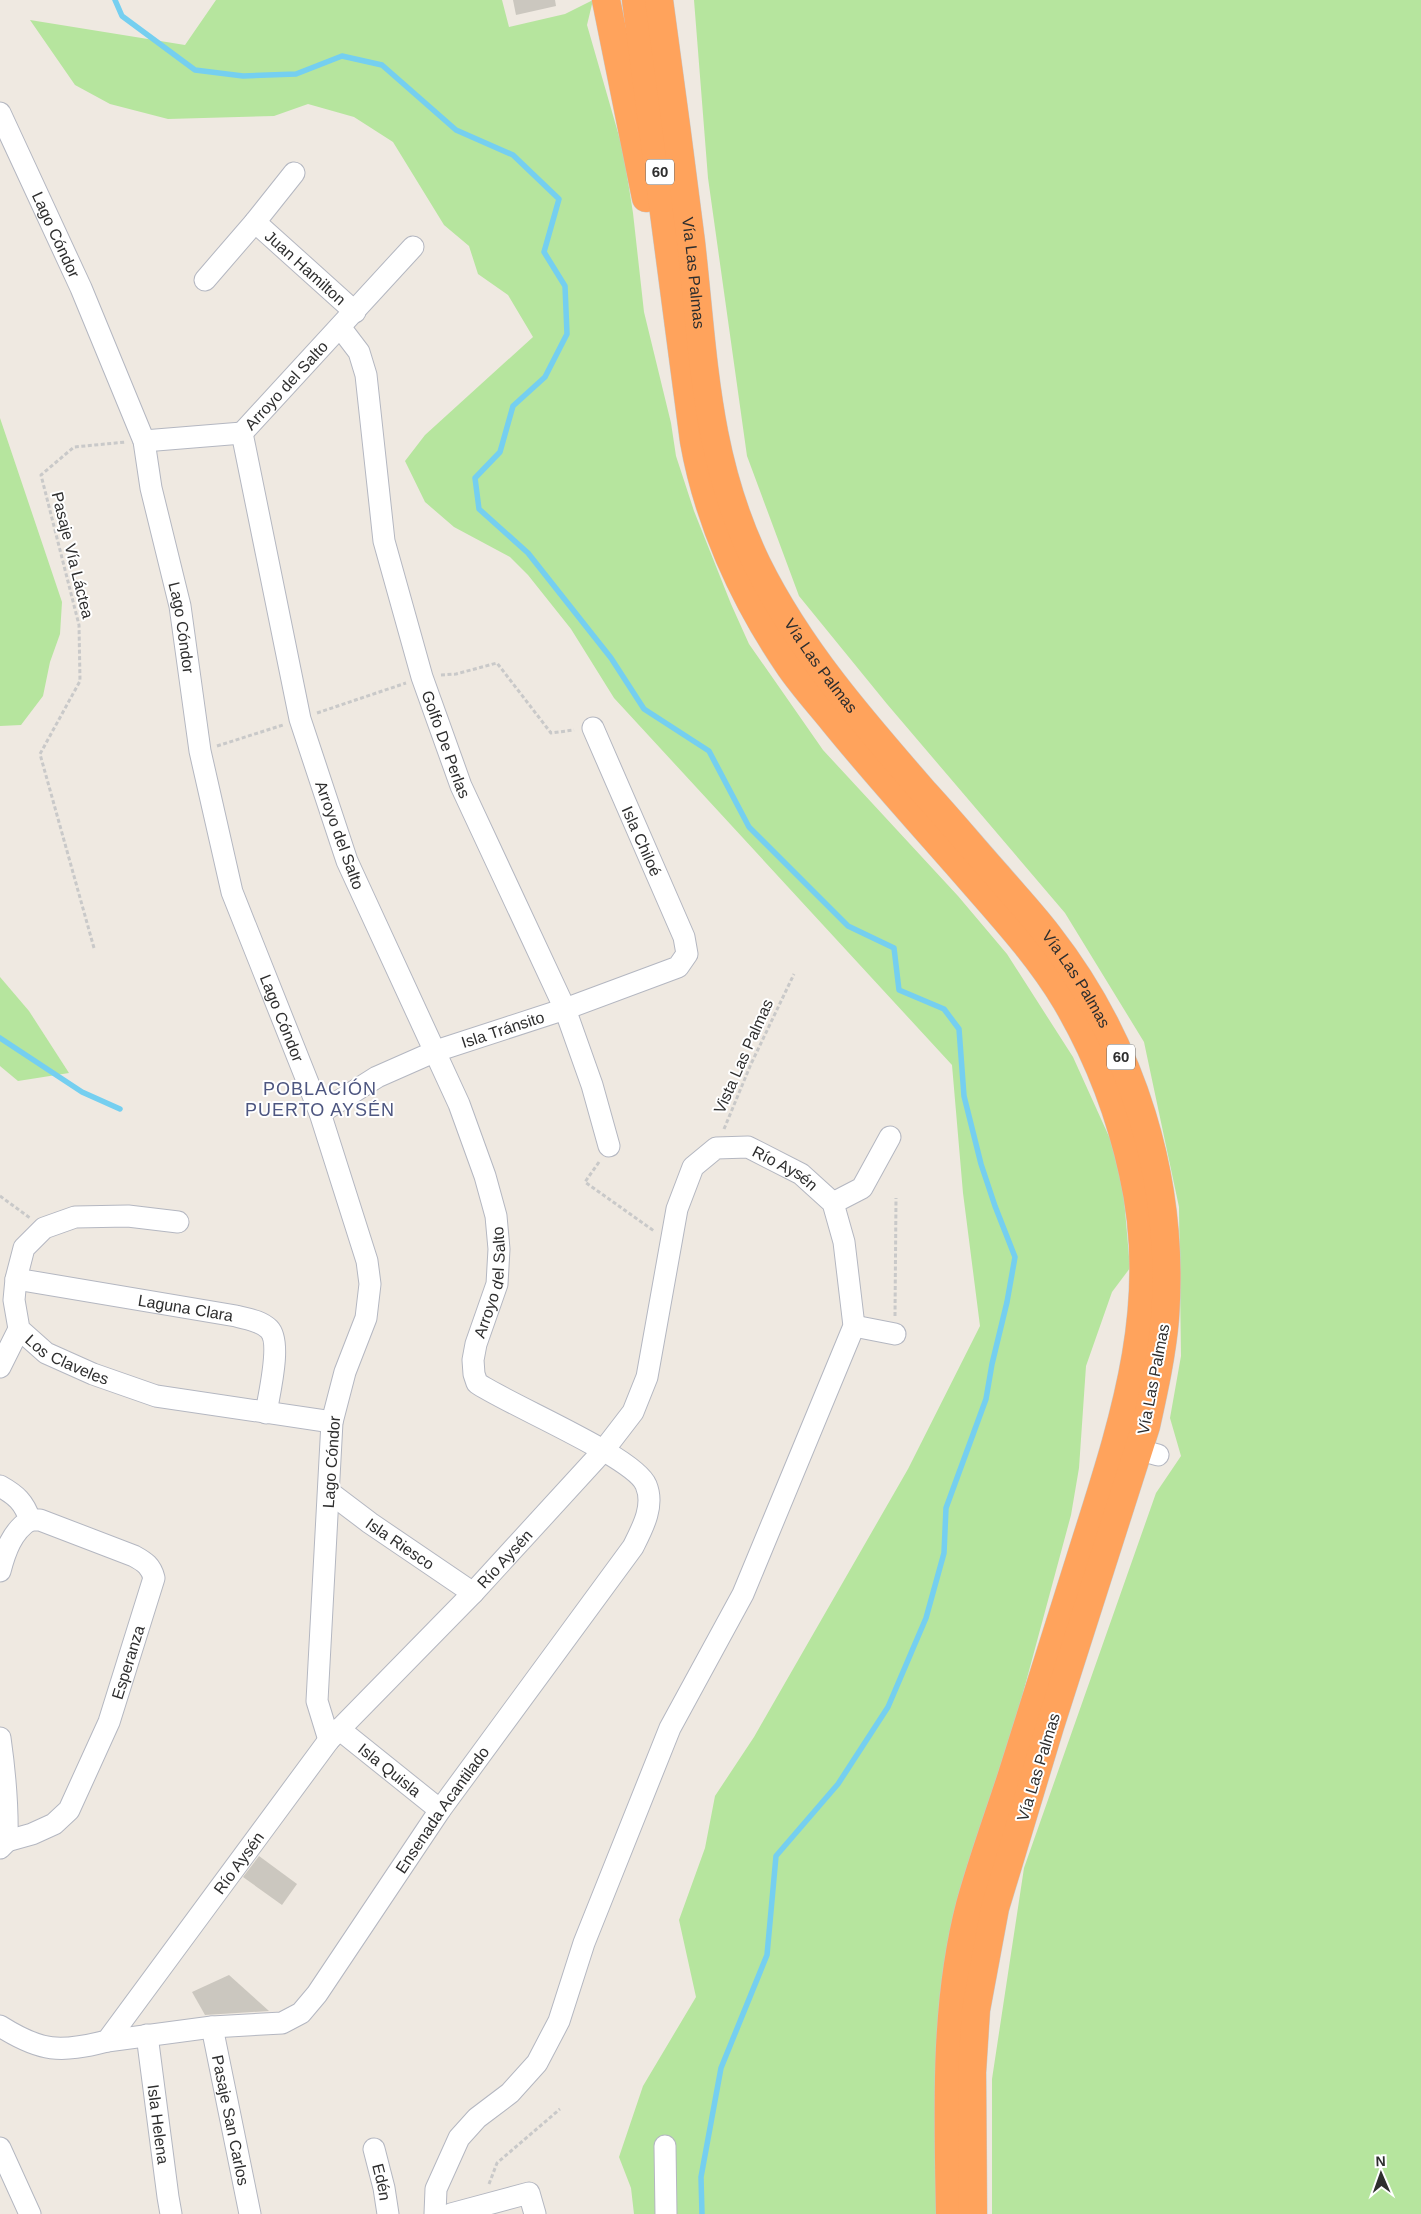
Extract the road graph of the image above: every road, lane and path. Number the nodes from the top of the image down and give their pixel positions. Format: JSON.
{"nodes":[{"id":1,"x":606,"y":0,"type":"edge"},
{"id":2,"x":636,"y":0,"type":"edge"},
{"id":3,"x":660,"y":0,"type":"edge"},
{"id":4,"x":0,"y":112,"type":"edge"},
{"id":5,"x":294,"y":173,"type":"dead end"},
{"id":6,"x":255,"y":222,"type":"junction"},
{"id":7,"x":413,"y":247,"type":"dead end"},
{"id":8,"x":205,"y":280,"type":"dead end"},
{"id":9,"x":354,"y":312,"type":"junction"},
{"id":10,"x":340,"y":328,"type":"junction"},
{"id":11,"x":681,"y":345,"type":"junction"},
{"id":12,"x":242,"y":433,"type":"junction"},
{"id":13,"x":144,"y":441,"type":"junction"},
{"id":14,"x":422,"y":678,"type":"junction"},
{"id":15,"x":593,"y":728,"type":"joint"},
{"id":16,"x":94,"y":948,"type":"dead end"},
{"id":17,"x":687,"y":954,"type":"joint"},
{"id":18,"x":794,"y":974,"type":"dead end"},
{"id":19,"x":565,"y":1009,"type":"junction"},
{"id":20,"x":436,"y":1051,"type":"junction"},
{"id":21,"x":320,"y":1113,"type":"junction"},
{"id":22,"x":890,"y":1137,"type":"dead end"},
{"id":23,"x":609,"y":1146,"type":"joint"},
{"id":24,"x":716,"y":1148,"type":"junction"},
{"id":25,"x":0,"y":1196,"type":"edge"},
{"id":26,"x":896,"y":1198,"type":"dead end"},
{"id":27,"x":833,"y":1203,"type":"junction"},
{"id":28,"x":178,"y":1222,"type":"dead end"},
{"id":29,"x":44,"y":1228,"type":"junction"},
{"id":30,"x":671,"y":1242,"type":"junction"},
{"id":31,"x":16,"y":1279,"type":"junction"},
{"id":32,"x":854,"y":1326,"type":"junction"},
{"id":33,"x":19,"y":1329,"type":"junction"},
{"id":34,"x":895,"y":1334,"type":"joint"},
{"id":35,"x":0,"y":1367,"type":"edge"},
{"id":36,"x":266,"y":1413,"type":"junction"},
{"id":37,"x":332,"y":1422,"type":"junction"},
{"id":38,"x":603,"y":1451,"type":"junction"},
{"id":39,"x":0,"y":1486,"type":"edge"},
{"id":40,"x":329,"y":1492,"type":"junction"},
{"id":41,"x":30,"y":1520,"type":"junction"},
{"id":42,"x":2,"y":1557,"type":"edge"},
{"id":43,"x":473,"y":1594,"type":"junction"},
{"id":44,"x":334,"y":1734,"type":"junction"},
{"id":45,"x":0,"y":1738,"type":"edge"},
{"id":46,"x":5,"y":1807,"type":"edge"},
{"id":47,"x":440,"y":1810,"type":"junction"},
{"id":48,"x":3,"y":1844,"type":"edge"},
{"id":49,"x":0,"y":2026,"type":"edge"},
{"id":50,"x":212,"y":2027,"type":"junction"},
{"id":51,"x":147,"y":2035,"type":"junction"},
{"id":52,"x":106,"y":2041,"type":"junction"},
{"id":53,"x":560,"y":2109,"type":"dead end"},
{"id":54,"x":665,"y":2146,"type":"dead end"},
{"id":55,"x":0,"y":2148,"type":"edge"},
{"id":56,"x":374,"y":2149,"type":"dead end"},
{"id":57,"x":481,"y":2206,"type":"junction"},
{"id":58,"x":30,"y":2214,"type":"edge"},
{"id":59,"x":172,"y":2214,"type":"edge"},
{"id":60,"x":250,"y":2214,"type":"edge"},
{"id":61,"x":388,"y":2214,"type":"edge"},
{"id":62,"x":435,"y":2214,"type":"edge"},
{"id":63,"x":451,"y":2214,"type":"edge"},
{"id":64,"x":535,"y":2214,"type":"edge"},
{"id":65,"x":666,"y":2214,"type":"edge"},
{"id":66,"x":950,"y":2214,"type":"edge"},
{"id":67,"x":973,"y":2214,"type":"edge"}],
"edges":[{"from":1,"to":11,"type":"highway"},
{"from":2,"to":11,"type":"highway","name":"Vía Las Palmas","number":"60"},
{"from":3,"to":67,"type":"highway","name":"Vía Las Palmas","number":"60"},
{"from":4,"to":13,"type":"street","name":"Lago Cóndor"},
{"from":5,"to":6,"type":"street"},
{"from":6,"to":8,"type":"street"},
{"from":6,"to":9,"type":"street","name":"Juan Hamilton"},
{"from":7,"to":9,"type":"street","name":"Arroyo del Salto"},
{"from":9,"to":10,"type":"street","name":"Arroyo del Salto"},
{"from":10,"to":12,"type":"street","name":"Arroyo del Salto"},
{"from":10,"to":14,"type":"street","name":"Golfo De Perlas"},
{"from":11,"to":66,"type":"highway","name":"Vía Las Palmas","number":"60"},
{"from":12,"to":13,"type":"street"},
{"from":12,"to":20,"type":"street","name":"Arroyo del Salto"},
{"from":13,"to":16,"type":"path","name":"Pasaje Vía Láctea"},
{"from":13,"to":21,"type":"street","name":"Lago Cóndor"},
{"from":14,"to":15,"type":"path"},
{"from":14,"to":19,"type":"street","name":"Golfo De Perlas"},
{"from":15,"to":17,"type":"street","name":"Isla Chiloé"},
{"from":17,"to":19,"type":"street","name":"Isla Tránsito"},
{"from":18,"to":24,"type":"path","name":"Vista Las Palmas"},
{"from":19,"to":20,"type":"street","name":"Isla Tránsito"},
{"from":19,"to":23,"type":"street","name":"Golfo De Perlas"},
{"from":20,"to":21,"type":"street","name":"Isla Tránsito"},
{"from":20,"to":38,"type":"street","name":"Arroyo del Salto"},
{"from":21,"to":37,"type":"street","name":"Lago Cóndor"},
{"from":22,"to":27,"type":"street"},
{"from":23,"to":30,"type":"path"},
{"from":24,"to":27,"type":"street","name":"Río Aysén"},
{"from":24,"to":30,"type":"street","name":"Río Aysén"},
{"from":25,"to":29,"type":"path"},
{"from":26,"to":34,"type":"path"},
{"from":27,"to":32,"type":"street","name":"Río Aysén"},
{"from":28,"to":29,"type":"street","name":"Los Claveles"},
{"from":29,"to":31,"type":"street","name":"Los Claveles"},
{"from":30,"to":38,"type":"street","name":"Río Aysén"},
{"from":31,"to":33,"type":"street","name":"Los Claveles"},
{"from":31,"to":36,"type":"street","name":"Laguna Clara"},
{"from":32,"to":34,"type":"street"},
{"from":32,"to":62,"type":"street","name":"Río Aysén"},
{"from":33,"to":35,"type":"street"},
{"from":33,"to":36,"type":"street","name":"Los Claveles"},
{"from":36,"to":37,"type":"street","name":"Los Claveles"},
{"from":37,"to":40,"type":"street","name":"Lago Cóndor"},
{"from":38,"to":43,"type":"street","name":"Río Aysén"},
{"from":38,"to":47,"type":"street","name":"Ensenada Acantilado"},
{"from":39,"to":41,"type":"street"},
{"from":40,"to":43,"type":"street","name":"Isla Riesco"},
{"from":40,"to":44,"type":"street","name":"Lago Cóndor"},
{"from":41,"to":42,"type":"street"},
{"from":41,"to":48,"type":"street","name":"Esperanza"},
{"from":43,"to":44,"type":"street","name":"Río Aysén"},
{"from":44,"to":47,"type":"street","name":"Isla Quisla"},
{"from":44,"to":52,"type":"street","name":"Río Aysén"},
{"from":45,"to":46,"type":"street"},
{"from":46,"to":48,"type":"street"},
{"from":47,"to":50,"type":"street","name":"Ensenada Acantilado"},
{"from":49,"to":52,"type":"street"},
{"from":50,"to":51,"type":"street","name":"Ensenada Acantilado"},
{"from":50,"to":60,"type":"street","name":"Pasaje San Carlos"},
{"from":51,"to":52,"type":"street","name":"Ensenada Acantilado"},
{"from":51,"to":59,"type":"street","name":"Isla Helena"},
{"from":53,"to":57,"type":"path"},
{"from":54,"to":65,"type":"street"},
{"from":55,"to":58,"type":"street"},
{"from":56,"to":61,"type":"street","name":"Edén"},
{"from":57,"to":63,"type":"street"},
{"from":57,"to":64,"type":"street"}]}
